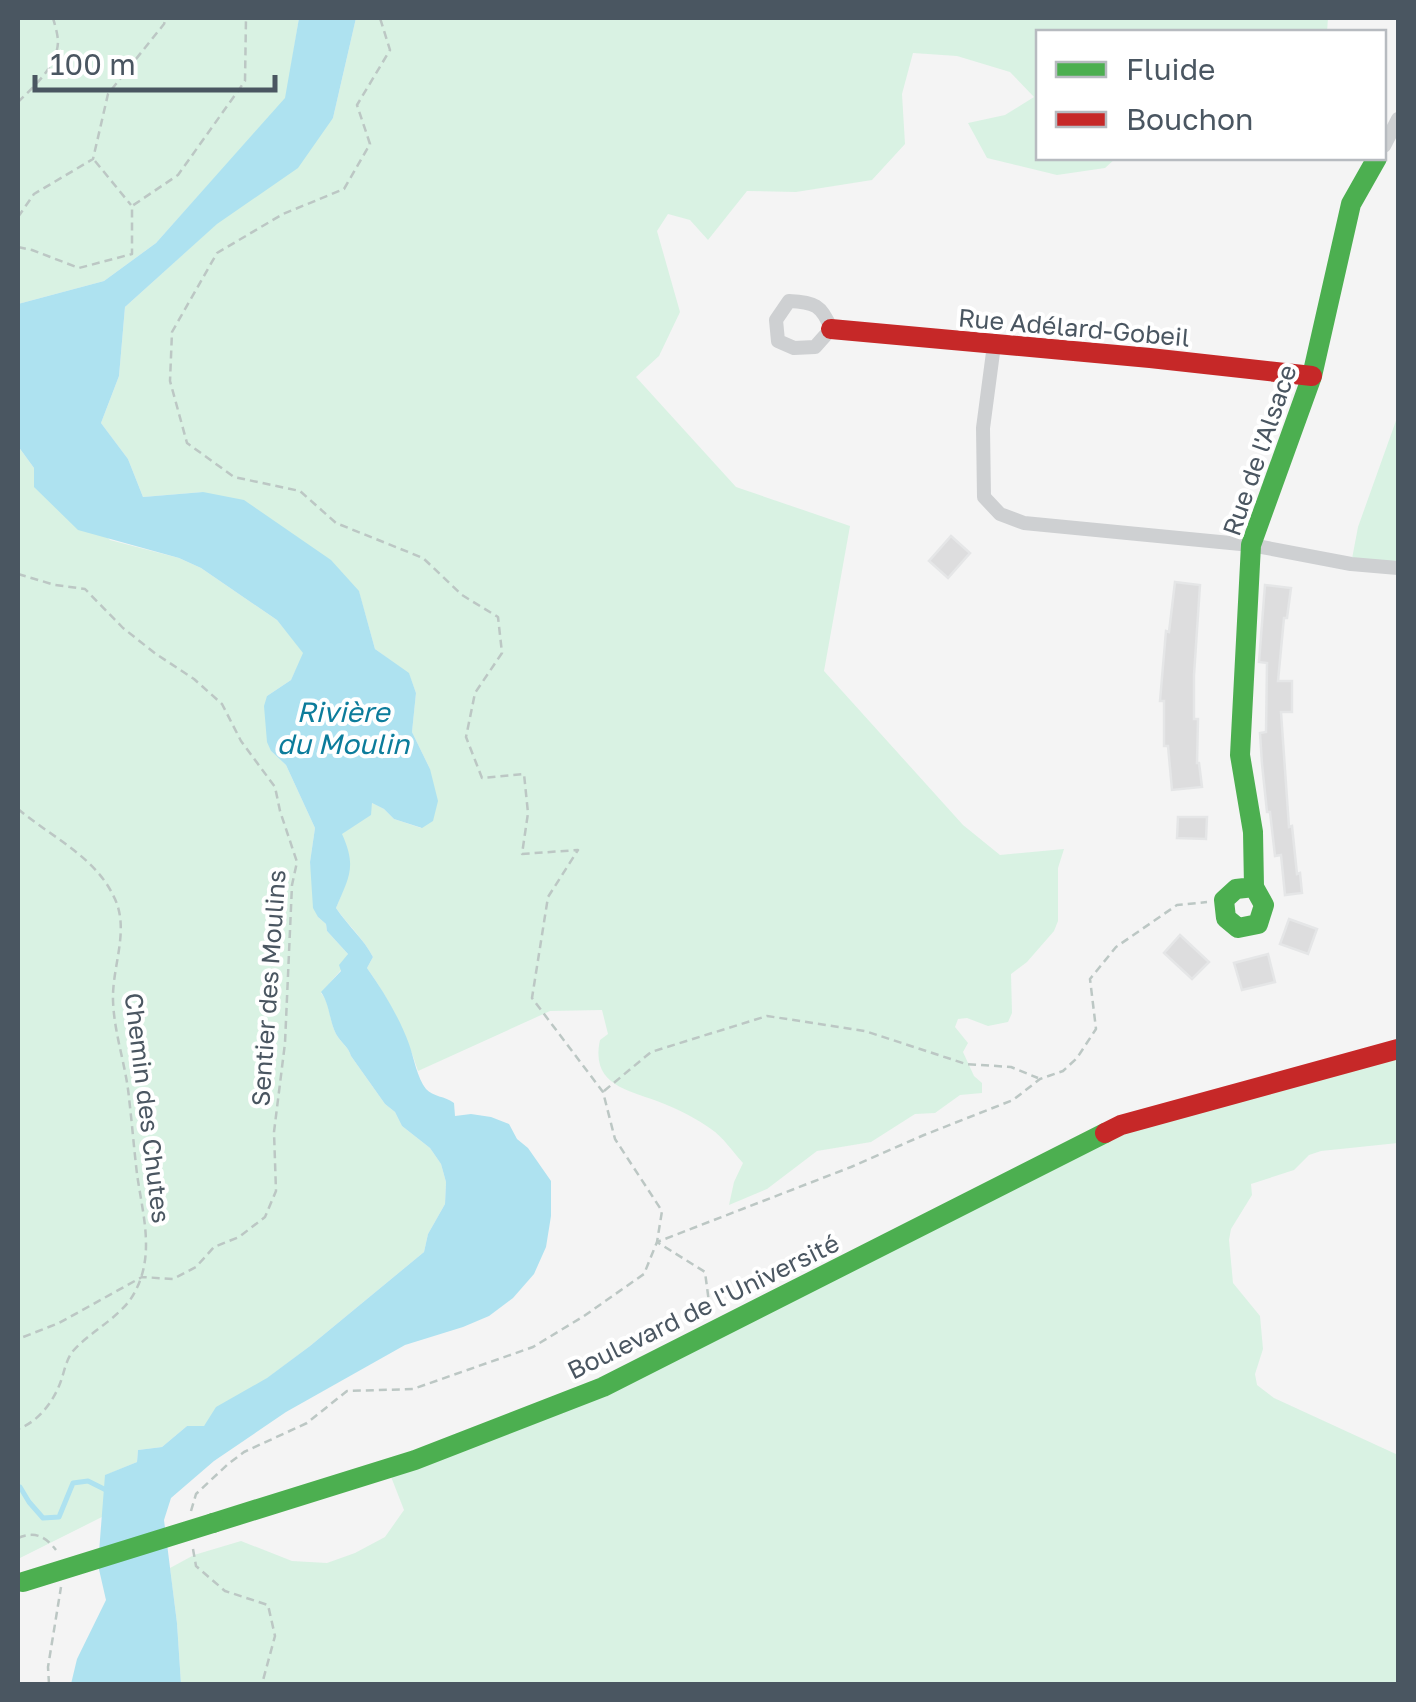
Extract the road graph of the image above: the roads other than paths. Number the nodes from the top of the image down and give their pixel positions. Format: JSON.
{"nodes":[{"id":1,"x":1398,"y":119,"type":"edge"},
{"id":2,"x":1386,"y":142,"type":"edge"},
{"id":3,"x":1376,"y":160,"type":"edge"},
{"id":4,"x":830,"y":330,"type":"dead end"},
{"id":5,"x":994,"y":345,"type":"junction"},
{"id":6,"x":1312,"y":376,"type":"junction"},
{"id":7,"x":1251,"y":545,"type":"junction"},
{"id":8,"x":1398,"y":568,"type":"edge"},
{"id":9,"x":1254,"y":887,"type":"junction"},
{"id":10,"x":1398,"y":1049,"type":"edge"},
{"id":11,"x":20,"y":1582,"type":"edge"}],
"edges":[{"from":1,"to":2,"type":"street"},
{"from":3,"to":6,"type":"main road","name":"Rue de l'Alsace"},
{"from":4,"to":5,"type":"main road","name":"Rue Adélard-Gobeil"},
{"from":5,"to":6,"type":"main road","name":"Rue Adélard-Gobeil"},
{"from":5,"to":7,"type":"street"},
{"from":6,"to":7,"type":"main road","name":"Rue de l'Alsace"},
{"from":7,"to":8,"type":"street"},
{"from":7,"to":9,"type":"main road","name":"Rue de l'Alsace"},
{"from":9,"to":9,"type":"main road","name":"Rue de l'Alsace"},
{"from":10,"to":11,"type":"main road","name":"Boulevard de l'Université","bridge":true}]}
